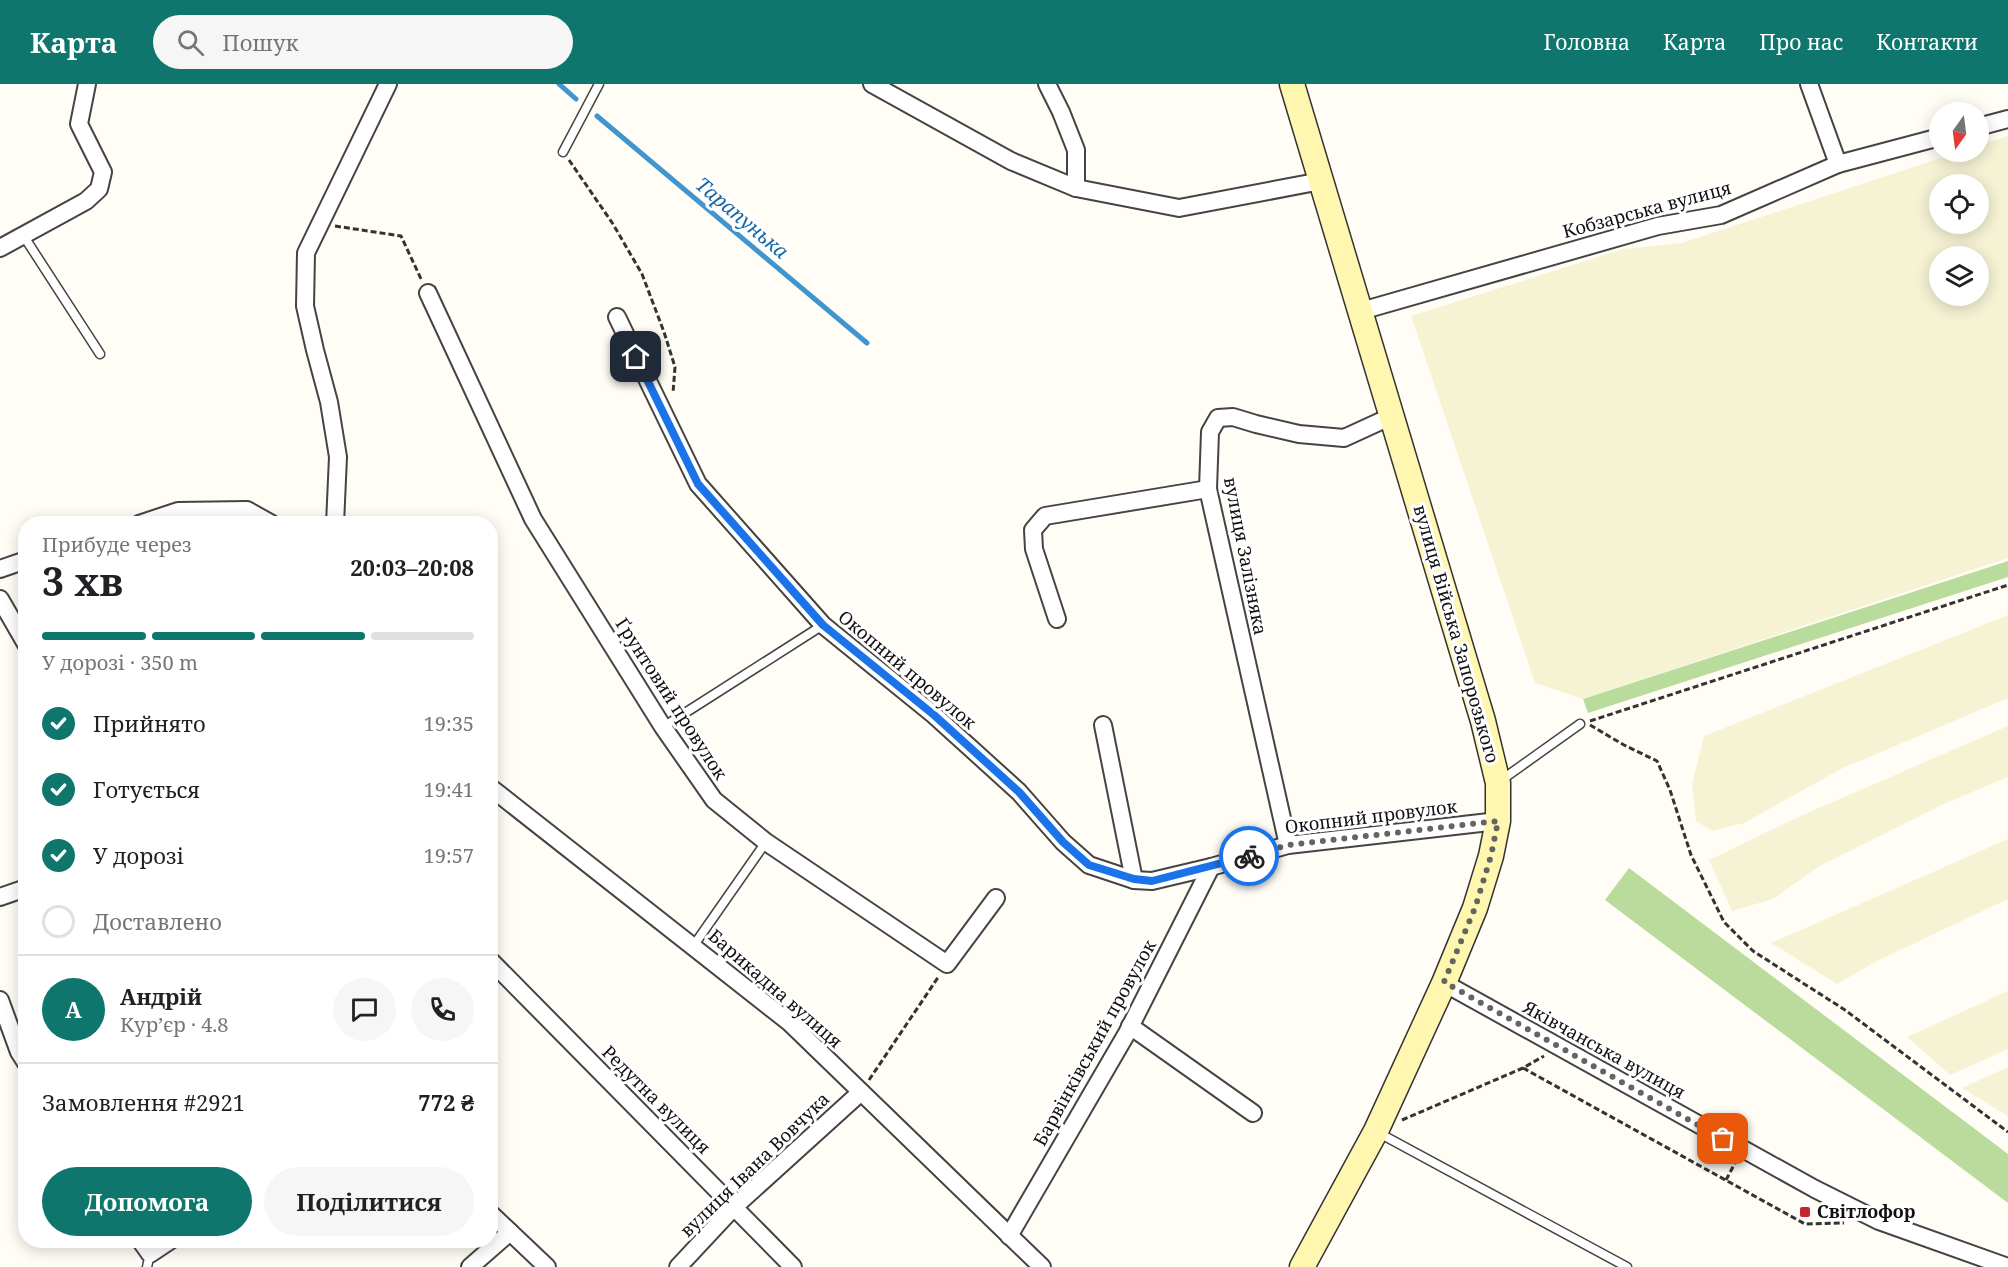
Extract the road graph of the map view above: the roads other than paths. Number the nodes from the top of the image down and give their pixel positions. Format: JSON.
{"nodes":[{"id":1,"x":87,"y":84,"type":"edge"},
{"id":2,"x":388,"y":84,"type":"edge"},
{"id":3,"x":599,"y":84,"type":"edge"},
{"id":4,"x":872,"y":84,"type":"edge"},
{"id":5,"x":1047,"y":84,"type":"edge"},
{"id":6,"x":1292,"y":84,"type":"edge"},
{"id":7,"x":1809,"y":84,"type":"edge"},
{"id":8,"x":2008,"y":119,"type":"edge"},
{"id":9,"x":1989,"y":124,"type":"edge"},
{"id":10,"x":1929,"y":140,"type":"edge"},
{"id":11,"x":563,"y":152,"type":"road end"},
{"id":12,"x":1838,"y":164,"type":"junction"},
{"id":13,"x":1321,"y":181,"type":"junction"},
{"id":14,"x":1076,"y":188,"type":"junction"},
{"id":15,"x":23,"y":234,"type":"junction"},
{"id":16,"x":0,"y":248,"type":"edge"},
{"id":17,"x":428,"y":293,"type":"road end"},
{"id":18,"x":1360,"y":311,"type":"junction"},
{"id":19,"x":617,"y":317,"type":"dead end"},
{"id":20,"x":100,"y":354,"type":"dead end"},
{"id":21,"x":1392,"y":416,"type":"junction"},
{"id":22,"x":1208,"y":489,"type":"junction"},
{"id":23,"x":191,"y":516,"type":"edge"},
{"id":24,"x":258,"y":516,"type":"edge"},
{"id":25,"x":335,"y":516,"type":"edge"},
{"id":26,"x":18,"y":563,"type":"edge"},
{"id":27,"x":0,"y":569,"type":"edge"},
{"id":28,"x":0,"y":599,"type":"edge"},
{"id":29,"x":1058,"y":619,"type":"dead end"},
{"id":30,"x":823,"y":625,"type":"junction"},
{"id":31,"x":18,"y":630,"type":"edge"},
{"id":32,"x":1580,"y":724,"type":"dead end"},
{"id":33,"x":1103,"y":725,"type":"dead end"},
{"id":34,"x":663,"y":727,"type":"junction"},
{"id":35,"x":1498,"y":783,"type":"junction"},
{"id":36,"x":498,"y":793,"type":"edge"},
{"id":37,"x":1498,"y":821,"type":"junction"},
{"id":38,"x":766,"y":842,"type":"junction"},
{"id":39,"x":1288,"y":845,"type":"junction"},
{"id":40,"x":1211,"y":867,"type":"junction"},
{"id":41,"x":1134,"y":879,"type":"junction"},
{"id":42,"x":18,"y":891,"type":"edge"},
{"id":43,"x":0,"y":897,"type":"edge"},
{"id":44,"x":996,"y":898,"type":"dead end"},
{"id":45,"x":694,"y":945,"type":"junction"},
{"id":46,"x":498,"y":968,"type":"edge"},
{"id":47,"x":1444,"y":982,"type":"junction"},
{"id":48,"x":0,"y":1000,"type":"edge"},
{"id":49,"x":1130,"y":1026,"type":"junction"},
{"id":50,"x":18,"y":1049,"type":"edge"},
{"id":51,"x":861,"y":1092,"type":"junction"},
{"id":52,"x":1253,"y":1113,"type":"dead end"},
{"id":53,"x":1376,"y":1131,"type":"junction"},
{"id":54,"x":734,"y":1207,"type":"junction"},
{"id":55,"x":498,"y":1221,"type":"edge"},
{"id":56,"x":510,"y":1232,"type":"junction"},
{"id":57,"x":1008,"y":1236,"type":"junction"},
{"id":58,"x":498,"y":1242,"type":"edge"},
{"id":59,"x":492,"y":1248,"type":"edge"},
{"id":60,"x":470,"y":1267,"type":"edge"},
{"id":61,"x":547,"y":1267,"type":"edge"},
{"id":62,"x":678,"y":1267,"type":"edge"},
{"id":63,"x":793,"y":1267,"type":"edge"},
{"id":64,"x":1042,"y":1267,"type":"edge"},
{"id":65,"x":1302,"y":1267,"type":"edge"},
{"id":66,"x":1627,"y":1267,"type":"edge"},
{"id":67,"x":2008,"y":1267,"type":"edge"}],
"edges":[{"from":1,"to":15,"type":"street"},
{"from":2,"to":25,"type":"street"},
{"from":3,"to":11,"type":"lane"},
{"from":4,"to":14,"type":"street"},
{"from":5,"to":14,"type":"street"},
{"from":6,"to":13,"type":"street","name":"вулиця Війська Запорозького"},
{"from":7,"to":12,"type":"street"},
{"from":8,"to":9,"type":"street"},
{"from":10,"to":12,"type":"street","name":"Кобзарська вулиця"},
{"from":12,"to":18,"type":"street","name":"Кобзарська вулиця"},
{"from":13,"to":14,"type":"street"},
{"from":13,"to":18,"type":"street","name":"вулиця Війська Запорозького"},
{"from":15,"to":16,"type":"street"},
{"from":15,"to":20,"type":"lane"},
{"from":17,"to":34,"type":"street","name":"Ґрунтовий провулок"},
{"from":18,"to":21,"type":"street","name":"вулиця Війська Запорозького"},
{"from":19,"to":30,"type":"street","name":"Окопний провулок"},
{"from":21,"to":22,"type":"street","name":"вулиця Залізняка"},
{"from":21,"to":35,"type":"street","name":"вулиця Війська Запорозького"},
{"from":22,"to":29,"type":"street"},
{"from":22,"to":39,"type":"street","name":"вулиця Залізняка"},
{"from":23,"to":24,"type":"street"},
{"from":26,"to":27,"type":"street"},
{"from":28,"to":31,"type":"street"},
{"from":30,"to":34,"type":"lane"},
{"from":30,"to":41,"type":"street","name":"Окопний провулок"},
{"from":32,"to":35,"type":"lane"},
{"from":33,"to":41,"type":"street"},
{"from":34,"to":38,"type":"street","name":"Ґрунтовий провулок"},
{"from":35,"to":37,"type":"street","name":"вулиця Війська Запорозького"},
{"from":36,"to":45,"type":"street","name":"Барикадна вулиця"},
{"from":37,"to":39,"type":"street","name":"Окопний провулок"},
{"from":37,"to":47,"type":"street","name":"вулиця Війська Запорозького"},
{"from":38,"to":44,"type":"street","name":"Ґрунтовий провулок"},
{"from":38,"to":45,"type":"lane"},
{"from":39,"to":40,"type":"street","name":"Окопний провулок"},
{"from":40,"to":41,"type":"street","name":"Окопний провулок"},
{"from":40,"to":49,"type":"street","name":"Барвінківський провулок"},
{"from":42,"to":43,"type":"street"},
{"from":45,"to":51,"type":"street","name":"Барикадна вулиця"},
{"from":46,"to":54,"type":"street","name":"Редутна вулиця"},
{"from":47,"to":53,"type":"street","name":"вулиця Війська Запорозького"},
{"from":47,"to":67,"type":"street","name":"Яківчанська вулиця"},
{"from":48,"to":50,"type":"street"},
{"from":49,"to":52,"type":"street"},
{"from":49,"to":57,"type":"street","name":"Барвінківський провулок"},
{"from":51,"to":54,"type":"street","name":"вулиця Івана Вовчука"},
{"from":51,"to":57,"type":"street","name":"Барикадна вулиця"},
{"from":53,"to":65,"type":"street","name":"вулиця Війська Запорозького"},
{"from":53,"to":66,"type":"lane"},
{"from":54,"to":62,"type":"street","name":"вулиця Івана Вовчука"},
{"from":54,"to":63,"type":"street","name":"Редутна вулиця"},
{"from":55,"to":56,"type":"street"},
{"from":56,"to":58,"type":"street"},
{"from":56,"to":61,"type":"street"},
{"from":57,"to":64,"type":"street","name":"Барикадна вулиця"},
{"from":59,"to":60,"type":"street"}]}
